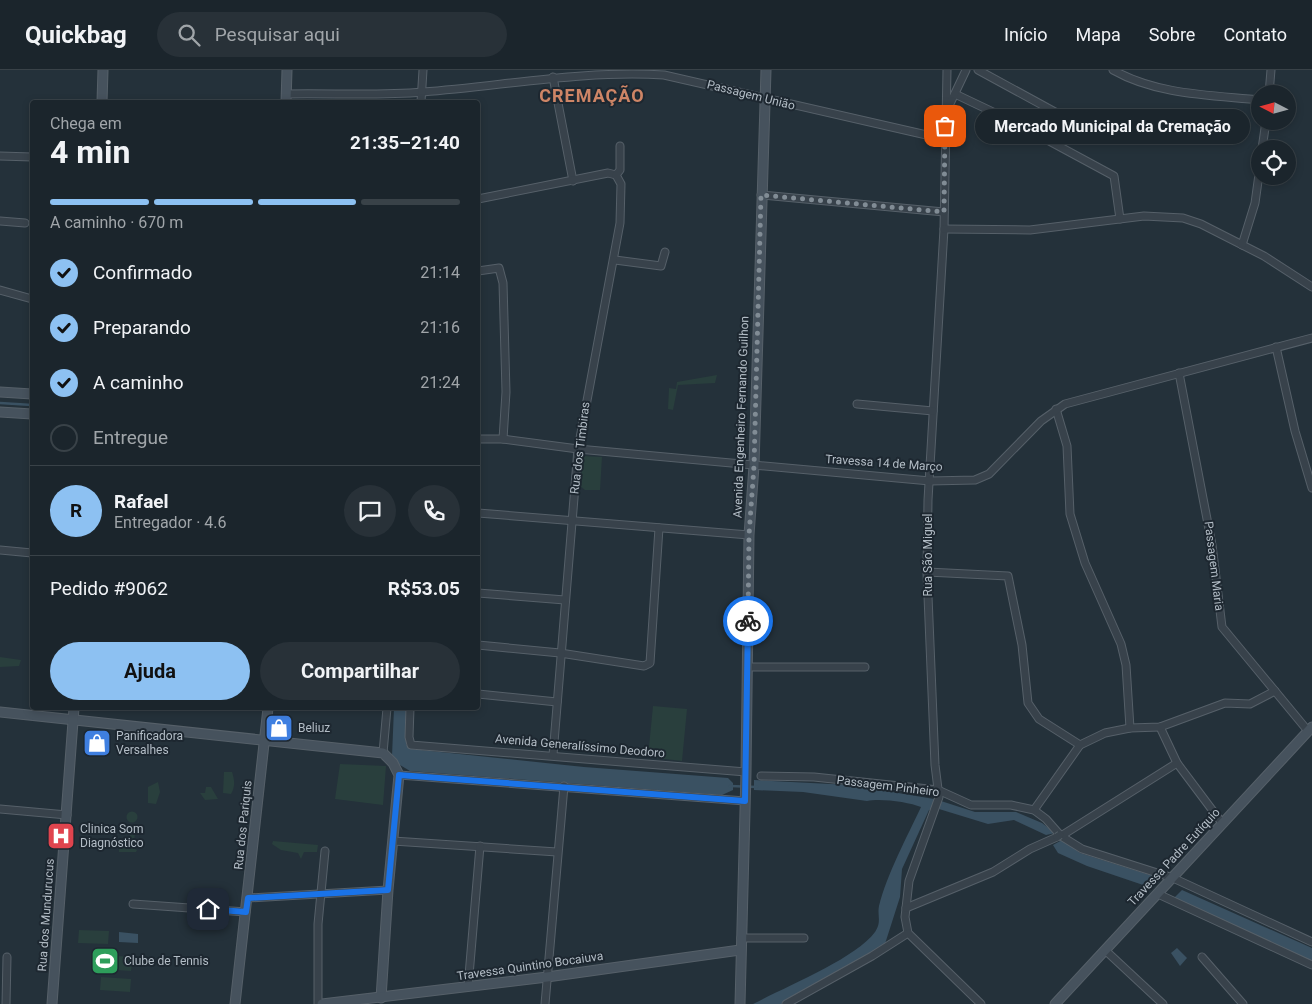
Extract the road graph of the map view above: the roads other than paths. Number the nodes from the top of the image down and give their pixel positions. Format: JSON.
{"nodes":[{"id":1,"x":103,"y":70,"type":"edge"},
{"id":2,"x":287,"y":70,"type":"edge"},
{"id":3,"x":423,"y":70,"type":"edge"},
{"id":4,"x":766,"y":70,"type":"edge"},
{"id":5,"x":947,"y":70,"type":"edge"},
{"id":6,"x":966,"y":70,"type":"edge"},
{"id":7,"x":978,"y":70,"type":"edge"},
{"id":8,"x":1113,"y":70,"type":"edge"},
{"id":9,"x":1271,"y":70,"type":"edge"},
{"id":10,"x":553,"y":77,"type":"junction"},
{"id":11,"x":1270,"y":85,"type":"edge"},
{"id":12,"x":422,"y":92,"type":"junction"},
{"id":13,"x":955,"y":94,"type":"junction"},
{"id":14,"x":286,"y":98,"type":"edge"},
{"id":15,"x":765,"y":99,"type":"junction"},
{"id":16,"x":1251,"y":99,"type":"edge"},
{"id":17,"x":102,"y":100,"type":"edge"},
{"id":18,"x":421,"y":100,"type":"edge"},
{"id":19,"x":945,"y":112,"type":"junction"},
{"id":20,"x":1099,"y":136,"type":"dead end"},
{"id":21,"x":944,"y":139,"type":"junction"},
{"id":22,"x":620,"y":146,"type":"dead end"},
{"id":23,"x":0,"y":156,"type":"edge"},
{"id":24,"x":30,"y":157,"type":"edge"},
{"id":25,"x":616,"y":175,"type":"junction"},
{"id":26,"x":573,"y":181,"type":"junction"},
{"id":27,"x":1258,"y":185,"type":"edge"},
{"id":28,"x":761,"y":195,"type":"junction"},
{"id":29,"x":480,"y":199,"type":"edge"},
{"id":30,"x":944,"y":212,"type":"junction"},
{"id":31,"x":1120,"y":219,"type":"junction"},
{"id":32,"x":0,"y":220,"type":"edge"},
{"id":33,"x":25,"y":223,"type":"dead end"},
{"id":34,"x":944,"y":229,"type":"junction"},
{"id":35,"x":1242,"y":245,"type":"junction"},
{"id":36,"x":665,"y":252,"type":"dead end"},
{"id":37,"x":614,"y":260,"type":"junction"},
{"id":38,"x":480,"y":271,"type":"edge"},
{"id":39,"x":1312,"y":287,"type":"edge"},
{"id":40,"x":0,"y":290,"type":"edge"},
{"id":41,"x":30,"y":298,"type":"edge"},
{"id":42,"x":1312,"y":338,"type":"edge"},
{"id":43,"x":1276,"y":347,"type":"junction"},
{"id":44,"x":1179,"y":373,"type":"junction"},
{"id":45,"x":0,"y":392,"type":"edge"},
{"id":46,"x":30,"y":394,"type":"edge"},
{"id":47,"x":856,"y":404,"type":"dead end"},
{"id":48,"x":1056,"y":409,"type":"junction"},
{"id":49,"x":933,"y":411,"type":"junction"},
{"id":50,"x":0,"y":412,"type":"edge"},
{"id":51,"x":30,"y":414,"type":"edge"},
{"id":52,"x":480,"y":439,"type":"edge"},
{"id":53,"x":503,"y":439,"type":"junction"},
{"id":54,"x":578,"y":449,"type":"junction"},
{"id":55,"x":754,"y":466,"type":"junction"},
{"id":56,"x":930,"y":481,"type":"junction"},
{"id":57,"x":1312,"y":488,"type":"edge"},
{"id":58,"x":480,"y":513,"type":"edge"},
{"id":59,"x":572,"y":520,"type":"junction"},
{"id":60,"x":659,"y":528,"type":"junction"},
{"id":61,"x":749,"y":535,"type":"junction"},
{"id":62,"x":0,"y":550,"type":"edge"},
{"id":63,"x":30,"y":553,"type":"edge"},
{"id":64,"x":926,"y":572,"type":"junction"},
{"id":65,"x":480,"y":593,"type":"edge"},
{"id":66,"x":565,"y":600,"type":"junction"},
{"id":67,"x":480,"y":645,"type":"edge"},
{"id":68,"x":560,"y":653,"type":"junction"},
{"id":69,"x":748,"y":667,"type":"junction"},
{"id":70,"x":865,"y":667,"type":"dead end"},
{"id":71,"x":1275,"y":691,"type":"junction"},
{"id":72,"x":480,"y":694,"type":"edge"},
{"id":73,"x":557,"y":702,"type":"junction"},
{"id":74,"x":74,"y":710,"type":"edge"},
{"id":75,"x":268,"y":710,"type":"edge"},
{"id":76,"x":387,"y":710,"type":"edge"},
{"id":77,"x":410,"y":710,"type":"edge"},
{"id":78,"x":0,"y":712,"type":"edge"},
{"id":79,"x":73,"y":719,"type":"junction"},
{"id":80,"x":1160,"y":727,"type":"junction"},
{"id":81,"x":1130,"y":728,"type":"junction"},
{"id":82,"x":1310,"y":729,"type":"edge"},
{"id":83,"x":264,"y":741,"type":"junction"},
{"id":84,"x":1080,"y":745,"type":"junction"},
{"id":85,"x":383,"y":753,"type":"junction"},
{"id":86,"x":553,"y":755,"type":"junction"},
{"id":87,"x":1177,"y":763,"type":"junction"},
{"id":88,"x":746,"y":772,"type":"junction"},
{"id":89,"x":399,"y":775,"type":"junction"},
{"id":90,"x":761,"y":776,"type":"dead end"},
{"id":91,"x":564,"y":786,"type":"junction"},
{"id":92,"x":938,"y":794,"type":"junction"},
{"id":93,"x":745,"y":801,"type":"junction"},
{"id":94,"x":0,"y":809,"type":"edge"},
{"id":95,"x":1034,"y":810,"type":"junction"},
{"id":96,"x":67,"y":815,"type":"junction"},
{"id":97,"x":1222,"y":823,"type":"junction"},
{"id":98,"x":1059,"y":836,"type":"junction"},
{"id":99,"x":393,"y":840,"type":"junction"},
{"id":100,"x":480,"y":846,"type":"junction"},
{"id":101,"x":325,"y":851,"type":"dead end"},
{"id":102,"x":557,"y":852,"type":"junction"},
{"id":103,"x":1173,"y":878,"type":"junction"},
{"id":104,"x":388,"y":890,"type":"junction"},
{"id":105,"x":320,"y":893,"type":"junction"},
{"id":106,"x":1158,"y":894,"type":"junction"},
{"id":107,"x":248,"y":898,"type":"junction"},
{"id":108,"x":132,"y":904,"type":"dead end"},
{"id":109,"x":906,"y":908,"type":"junction"},
{"id":110,"x":246,"y":912,"type":"junction"},
{"id":111,"x":908,"y":933,"type":"junction"},
{"id":112,"x":741,"y":938,"type":"junction"},
{"id":113,"x":804,"y":938,"type":"dead end"},
{"id":114,"x":1312,"y":942,"type":"edge"},
{"id":115,"x":740,"y":950,"type":"junction"},
{"id":116,"x":1105,"y":950,"type":"junction"},
{"id":117,"x":7,"y":957,"type":"dead end"},
{"id":118,"x":1202,"y":957,"type":"dead end"},
{"id":119,"x":1312,"y":965,"type":"edge"},
{"id":120,"x":547,"y":977,"type":"junction"},
{"id":121,"x":468,"y":987,"type":"junction"},
{"id":122,"x":381,"y":1001,"type":"edge"},
{"id":123,"x":6,"y":1004,"type":"edge"},
{"id":124,"x":52,"y":1004,"type":"edge"},
{"id":125,"x":235,"y":1004,"type":"edge"},
{"id":126,"x":318,"y":1004,"type":"edge"},
{"id":127,"x":322,"y":1004,"type":"edge"},
{"id":128,"x":545,"y":1004,"type":"edge"},
{"id":129,"x":740,"y":1004,"type":"edge"},
{"id":130,"x":786,"y":1004,"type":"edge"},
{"id":131,"x":981,"y":1004,"type":"edge"},
{"id":132,"x":1055,"y":1004,"type":"edge"},
{"id":133,"x":1163,"y":1004,"type":"edge"},
{"id":134,"x":1243,"y":1004,"type":"edge"}],
"edges":[{"from":1,"to":17,"type":"street"},
{"from":2,"to":14,"type":"street"},
{"from":3,"to":12,"type":"street"},
{"from":4,"to":15,"type":"street","name":"Avenida Engenheiro Fernando Guilhon"},
{"from":5,"to":19,"type":"street","name":"Rua São Miguel"},
{"from":6,"to":13,"type":"street"},
{"from":7,"to":20,"type":"street"},
{"from":8,"to":16,"type":"street"},
{"from":9,"to":11,"type":"street"},
{"from":10,"to":12,"type":"street","name":"Passagem União"},
{"from":10,"to":15,"type":"street","name":"Passagem União"},
{"from":10,"to":26,"type":"street"},
{"from":12,"to":14,"type":"street","name":"Passagem União"},
{"from":12,"to":18,"type":"street"},
{"from":13,"to":19,"type":"street"},
{"from":13,"to":31,"type":"street"},
{"from":15,"to":21,"type":"street","name":"Passagem União"},
{"from":15,"to":28,"type":"street","name":"Avenida Engenheiro Fernando Guilhon"},
{"from":19,"to":21,"type":"street","name":"Rua São Miguel"},
{"from":21,"to":30,"type":"street","name":"Rua São Miguel"},
{"from":22,"to":25,"type":"street","name":"Rua dos Timbiras"},
{"from":23,"to":24,"type":"street"},
{"from":25,"to":26,"type":"street"},
{"from":25,"to":37,"type":"street","name":"Rua dos Timbiras"},
{"from":26,"to":29,"type":"street"},
{"from":27,"to":35,"type":"street"},
{"from":28,"to":30,"type":"street"},
{"from":28,"to":55,"type":"street","name":"Avenida Engenheiro Fernando Guilhon"},
{"from":30,"to":34,"type":"street","name":"Rua São Miguel"},
{"from":31,"to":34,"type":"street"},
{"from":31,"to":35,"type":"street"},
{"from":32,"to":33,"type":"street"},
{"from":34,"to":49,"type":"street","name":"Rua São Miguel"},
{"from":35,"to":39,"type":"street"},
{"from":36,"to":37,"type":"street"},
{"from":37,"to":54,"type":"street","name":"Rua dos Timbiras"},
{"from":38,"to":53,"type":"street"},
{"from":40,"to":41,"type":"street"},
{"from":42,"to":43,"type":"street","name":"Travessa 14 de Março"},
{"from":43,"to":44,"type":"street","name":"Travessa 14 de Março"},
{"from":43,"to":57,"type":"street"},
{"from":44,"to":48,"type":"street","name":"Travessa 14 de Março"},
{"from":44,"to":71,"type":"street","name":"Passagem Maria"},
{"from":45,"to":46,"type":"street"},
{"from":47,"to":49,"type":"street"},
{"from":48,"to":56,"type":"street","name":"Travessa 14 de Março"},
{"from":48,"to":81,"type":"street"},
{"from":49,"to":56,"type":"street","name":"Rua São Miguel"},
{"from":50,"to":51,"type":"street"},
{"from":52,"to":53,"type":"street","name":"Travessa 14 de Março"},
{"from":53,"to":54,"type":"street","name":"Travessa 14 de Março"},
{"from":54,"to":55,"type":"street","name":"Travessa 14 de Março"},
{"from":54,"to":59,"type":"street","name":"Rua dos Timbiras"},
{"from":55,"to":56,"type":"street","name":"Travessa 14 de Março"},
{"from":55,"to":61,"type":"street","name":"Avenida Engenheiro Fernando Guilhon"},
{"from":56,"to":64,"type":"street","name":"Rua São Miguel"},
{"from":58,"to":59,"type":"street"},
{"from":59,"to":60,"type":"street"},
{"from":59,"to":66,"type":"street","name":"Rua dos Timbiras"},
{"from":60,"to":61,"type":"street"},
{"from":60,"to":68,"type":"street"},
{"from":61,"to":69,"type":"street","name":"Avenida Engenheiro Fernando Guilhon"},
{"from":62,"to":63,"type":"street"},
{"from":64,"to":84,"type":"street"},
{"from":64,"to":92,"type":"street","name":"Rua São Miguel"},
{"from":65,"to":66,"type":"street"},
{"from":66,"to":68,"type":"street","name":"Rua dos Timbiras"},
{"from":67,"to":68,"type":"street"},
{"from":68,"to":73,"type":"street","name":"Rua dos Timbiras"},
{"from":69,"to":70,"type":"street"},
{"from":69,"to":88,"type":"street","name":"Avenida Engenheiro Fernando Guilhon"},
{"from":71,"to":80,"type":"street"},
{"from":71,"to":82,"type":"street","name":"Passagem Maria"},
{"from":72,"to":73,"type":"street"},
{"from":73,"to":86,"type":"street","name":"Rua dos Timbiras"},
{"from":74,"to":79,"type":"street","name":"Rua dos Mundurucus"},
{"from":75,"to":83,"type":"street","name":"Rua dos Pariquis"},
{"from":76,"to":85,"type":"street"},
{"from":77,"to":86,"type":"street","name":"Avenida Generalíssimo Deodoro"},
{"from":78,"to":79,"type":"street"},
{"from":79,"to":83,"type":"street"},
{"from":79,"to":96,"type":"street","name":"Rua dos Mundurucus"},
{"from":80,"to":81,"type":"street"},
{"from":80,"to":87,"type":"street"},
{"from":81,"to":84,"type":"street"},
{"from":82,"to":97,"type":"street","name":"Travessa Padre Eutíquio"},
{"from":83,"to":85,"type":"street"},
{"from":83,"to":107,"type":"street","name":"Rua dos Pariquis"},
{"from":84,"to":95,"type":"street"},
{"from":85,"to":89,"type":"street"},
{"from":86,"to":88,"type":"street","name":"Avenida Generalíssimo Deodoro"},
{"from":87,"to":97,"type":"street"},
{"from":87,"to":98,"type":"street"},
{"from":88,"to":93,"type":"street","name":"Avenida Engenheiro Fernando Guilhon"},
{"from":89,"to":91,"type":"street"},
{"from":89,"to":99,"type":"street"},
{"from":90,"to":92,"type":"street","name":"Passagem Pinheiro"},
{"from":91,"to":93,"type":"street"},
{"from":91,"to":102,"type":"street"},
{"from":92,"to":95,"type":"street","name":"Passagem Pinheiro"},
{"from":92,"to":109,"type":"street","name":"Rua São Miguel"},
{"from":93,"to":112,"type":"street","name":"Avenida Engenheiro Fernando Guilhon"},
{"from":94,"to":96,"type":"street"},
{"from":95,"to":98,"type":"street","name":"Passagem Pinheiro"},
{"from":96,"to":124,"type":"street","name":"Rua dos Mundurucus"},
{"from":97,"to":103,"type":"street","name":"Travessa Padre Eutíquio"},
{"from":98,"to":103,"type":"street","name":"Passagem Pinheiro"},
{"from":98,"to":109,"type":"street"},
{"from":99,"to":100,"type":"street"},
{"from":99,"to":104,"type":"street"},
{"from":100,"to":102,"type":"street"},
{"from":100,"to":121,"type":"street"},
{"from":101,"to":105,"type":"street"},
{"from":102,"to":120,"type":"street"},
{"from":103,"to":106,"type":"street","name":"Travessa Padre Eutíquio"},
{"from":103,"to":114,"type":"street"},
{"from":104,"to":105,"type":"street"},
{"from":104,"to":122,"type":"street"},
{"from":105,"to":107,"type":"street"},
{"from":105,"to":126,"type":"street"},
{"from":106,"to":116,"type":"street","name":"Travessa Padre Eutíquio"},
{"from":106,"to":119,"type":"street"},
{"from":107,"to":110,"type":"street","name":"Rua dos Pariquis"},
{"from":108,"to":110,"type":"street"},
{"from":109,"to":111,"type":"street","name":"Rua São Miguel"},
{"from":110,"to":125,"type":"street","name":"Rua dos Pariquis"},
{"from":111,"to":130,"type":"street"},
{"from":111,"to":131,"type":"street"},
{"from":112,"to":113,"type":"street"},
{"from":112,"to":115,"type":"street","name":"Avenida Engenheiro Fernando Guilhon"},
{"from":115,"to":120,"type":"street","name":"Travessa Quintino Bocaiuva"},
{"from":115,"to":129,"type":"street","name":"Avenida Engenheiro Fernando Guilhon"},
{"from":116,"to":132,"type":"street","name":"Travessa Padre Eutíquio"},
{"from":116,"to":133,"type":"street"},
{"from":117,"to":123,"type":"street"},
{"from":118,"to":134,"type":"street"},
{"from":120,"to":121,"type":"street","name":"Travessa Quintino Bocaiuva"},
{"from":120,"to":128,"type":"street"},
{"from":121,"to":122,"type":"street","name":"Travessa Quintino Bocaiuva"},
{"from":122,"to":127,"type":"street","name":"Travessa Quintino Bocaiuva"}]}
